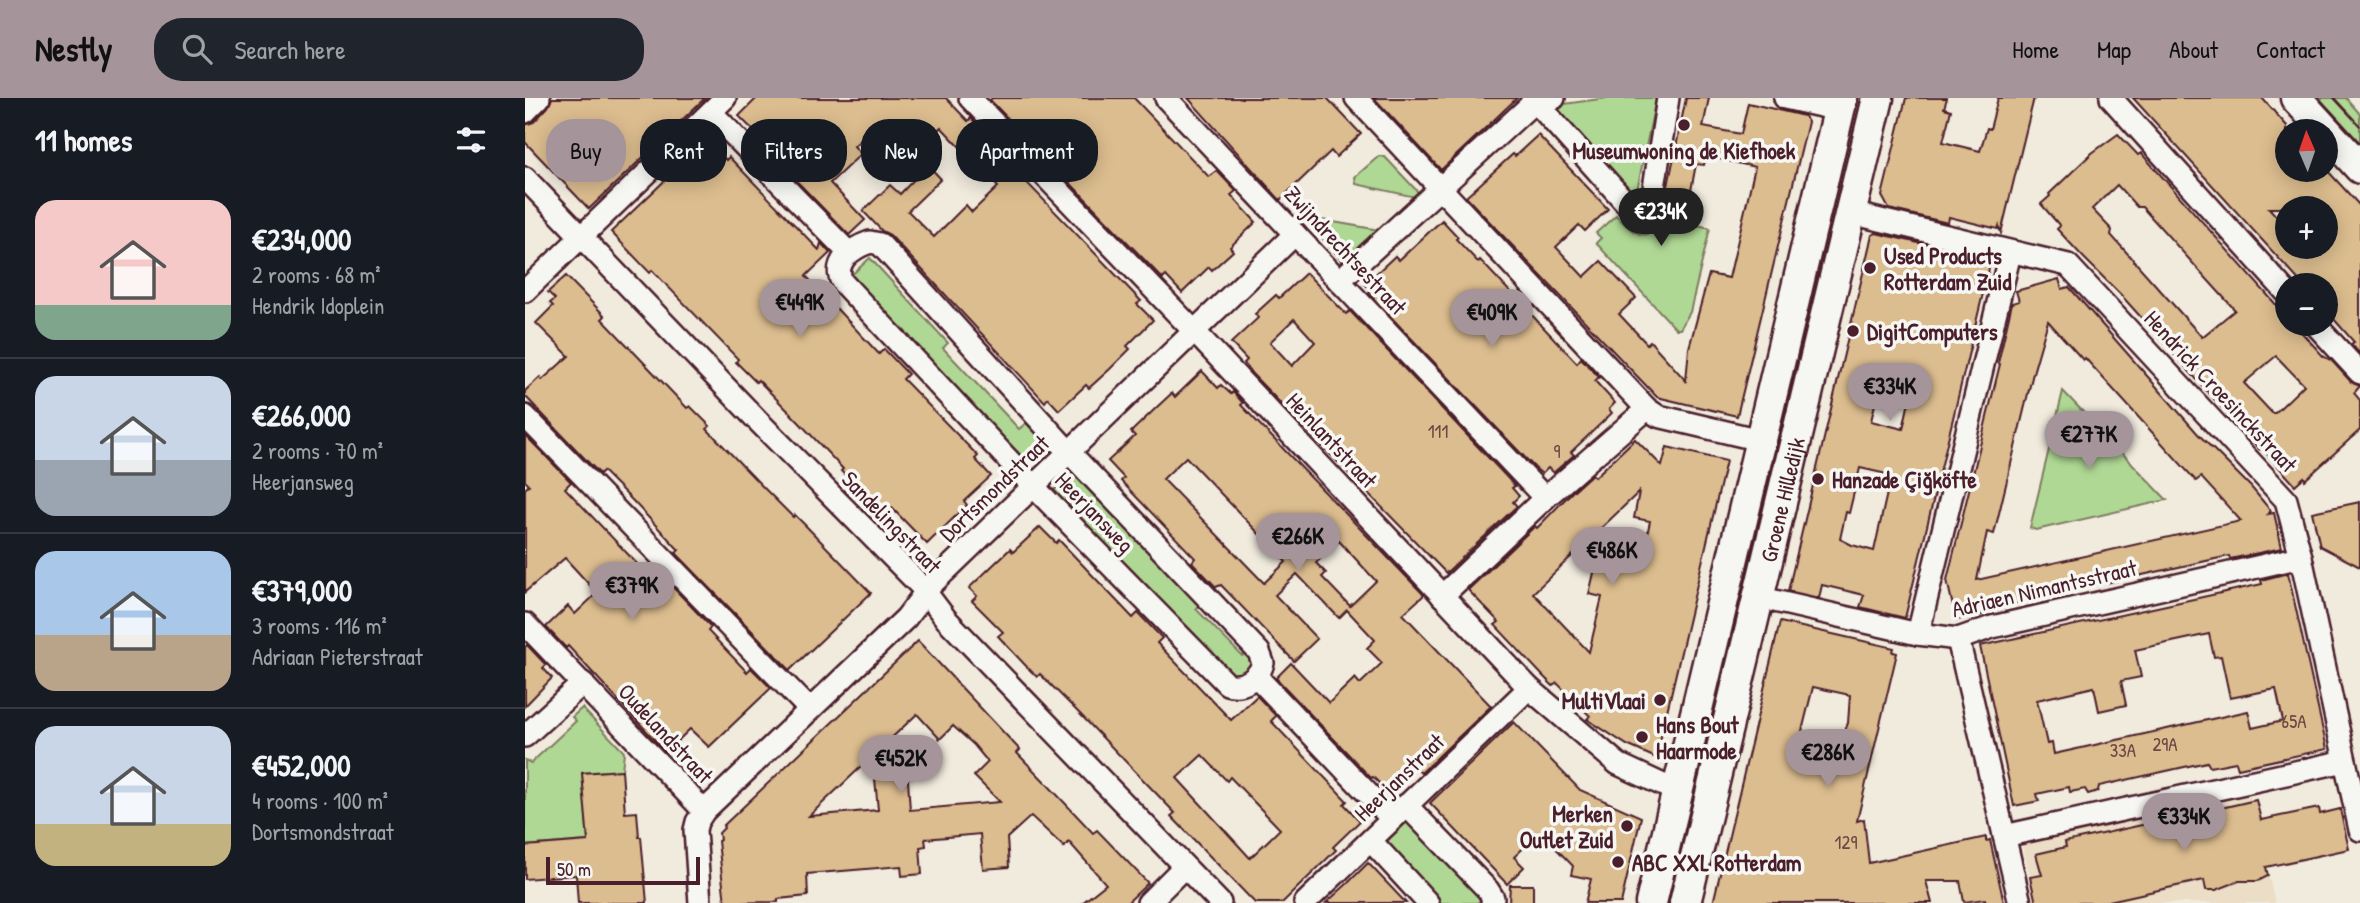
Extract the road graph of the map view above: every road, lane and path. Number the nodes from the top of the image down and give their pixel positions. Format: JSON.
{"nodes":[{"id":1,"x":539,"y":98,"type":"edge"},
{"id":2,"x":970,"y":98,"type":"edge"},
{"id":3,"x":1166,"y":98,"type":"edge"},
{"id":4,"x":1356,"y":98,"type":"edge"},
{"id":5,"x":1668,"y":98,"type":"edge"},
{"id":6,"x":1785,"y":98,"type":"edge"},
{"id":7,"x":1878,"y":98,"type":"edge"},
{"id":8,"x":2111,"y":98,"type":"edge"},
{"id":9,"x":2296,"y":98,"type":"edge"},
{"id":10,"x":1540,"y":99,"type":"edge"},
{"id":11,"x":1840,"y":104,"type":"edge"},
{"id":12,"x":718,"y":105,"type":"edge"},
{"id":13,"x":525,"y":112,"type":"edge"},
{"id":14,"x":2360,"y":168,"type":"edge"},
{"id":15,"x":525,"y":178,"type":"edge"},
{"id":16,"x":1442,"y":188,"type":"junction"},
{"id":17,"x":1851,"y":212,"type":"junction"},
{"id":18,"x":1295,"y":234,"type":"junction"},
{"id":19,"x":581,"y":237,"type":"junction"},
{"id":20,"x":849,"y":253,"type":"junction"},
{"id":21,"x":2010,"y":253,"type":"junction"},
{"id":22,"x":2275,"y":280,"type":"edge"},
{"id":23,"x":1339,"y":281,"type":"junction"},
{"id":24,"x":525,"y":291,"type":"edge"},
{"id":25,"x":1194,"y":331,"type":"junction"},
{"id":26,"x":2326,"y":336,"type":"edge"},
{"id":27,"x":2360,"y":373,"type":"edge"},
{"id":28,"x":1647,"y":409,"type":"junction"},
{"id":29,"x":525,"y":416,"type":"edge"},
{"id":30,"x":1760,"y":440,"type":"junction"},
{"id":31,"x":1069,"y":452,"type":"junction"},
{"id":32,"x":1033,"y":486,"type":"junction"},
{"id":33,"x":1545,"y":498,"type":"junction"},
{"id":34,"x":2301,"y":557,"type":"junction"},
{"id":35,"x":926,"y":594,"type":"junction"},
{"id":36,"x":1442,"y":596,"type":"junction"},
{"id":37,"x":1757,"y":597,"type":"junction"},
{"id":38,"x":525,"y":624,"type":"edge"},
{"id":39,"x":1918,"y":634,"type":"junction"},
{"id":40,"x":1958,"y":639,"type":"junction"},
{"id":41,"x":1257,"y":677,"type":"junction"},
{"id":42,"x":583,"y":683,"type":"junction"},
{"id":43,"x":1529,"y":688,"type":"junction"},
{"id":44,"x":809,"y":709,"type":"junction"},
{"id":45,"x":525,"y":736,"type":"edge"},
{"id":46,"x":2349,"y":746,"type":"edge"},
{"id":47,"x":1676,"y":791,"type":"junction"},
{"id":48,"x":704,"y":811,"type":"junction"},
{"id":49,"x":1399,"y":812,"type":"junction"},
{"id":50,"x":2360,"y":830,"type":"edge"},
{"id":51,"x":2004,"y":836,"type":"junction"},
{"id":52,"x":1371,"y":841,"type":"junction"},
{"id":53,"x":1184,"y":867,"type":"junction"},
{"id":54,"x":700,"y":892,"type":"edge"},
{"id":55,"x":1148,"y":903,"type":"edge"},
{"id":56,"x":1220,"y":903,"type":"edge"},
{"id":57,"x":1305,"y":903,"type":"edge"},
{"id":58,"x":1428,"y":903,"type":"edge"},
{"id":59,"x":1492,"y":903,"type":"edge"},
{"id":60,"x":1651,"y":903,"type":"edge"},
{"id":61,"x":1685,"y":903,"type":"edge"},
{"id":62,"x":2020,"y":903,"type":"edge"}],
"edges":[{"from":1,"to":13,"type":"street"},
{"from":2,"to":25,"type":"street","name":"Heinlantstraat"},
{"from":3,"to":18,"type":"street","name":"Zwijndrechtsestraat"},
{"from":4,"to":16,"type":"street"},
{"from":5,"to":10,"type":"street"},
{"from":6,"to":11,"type":"street"},
{"from":7,"to":17,"type":"street","name":"Groene Hilledijk"},
{"from":8,"to":22,"type":"street"},
{"from":9,"to":14,"type":"street"},
{"from":10,"to":16,"type":"street"},
{"from":11,"to":30,"type":"street","name":"Groene Hilledijk"},
{"from":12,"to":19,"type":"street"},
{"from":12,"to":20,"type":"street"},
{"from":15,"to":19,"type":"street","name":"Sandelingstraat"},
{"from":16,"to":23,"type":"street"},
{"from":16,"to":28,"type":"street"},
{"from":17,"to":21,"type":"street","name":"Hendrick Croesinckstraat"},
{"from":17,"to":37,"type":"street","name":"Groene Hilledijk"},
{"from":18,"to":23,"type":"street","name":"Zwijndrechtsestraat"},
{"from":18,"to":25,"type":"street","name":"Dortsmondstraat"},
{"from":19,"to":24,"type":"street"},
{"from":19,"to":35,"type":"street","name":"Sandelingstraat"},
{"from":20,"to":31,"type":"street","name":"Heerjansweg"},
{"from":20,"to":32,"type":"street","name":"Heerjansweg"},
{"from":21,"to":34,"type":"street","name":"Hendrick Croesinckstraat"},
{"from":21,"to":39,"type":"street"},
{"from":23,"to":33,"type":"street","name":"Zwijndrechtsestraat"},
{"from":25,"to":31,"type":"street","name":"Dortsmondstraat"},
{"from":25,"to":36,"type":"street","name":"Heinlantstraat"},
{"from":26,"to":27,"type":"street"},
{"from":28,"to":30,"type":"street"},
{"from":28,"to":33,"type":"street"},
{"from":29,"to":44,"type":"street"},
{"from":30,"to":47,"type":"street","name":"Groene Hilledijk"},
{"from":31,"to":32,"type":"street","name":"Dortsmondstraat"},
{"from":31,"to":41,"type":"street","name":"Heerjansweg"},
{"from":32,"to":35,"type":"street","name":"Dortsmondstraat"},
{"from":32,"to":41,"type":"street","name":"Heerjansweg"},
{"from":33,"to":36,"type":"street"},
{"from":34,"to":40,"type":"street","name":"Adriaen Nimantsstraat"},
{"from":34,"to":46,"type":"street","name":"Hendrick Croesinckstraat"},
{"from":35,"to":44,"type":"street","name":"Dortsmondstraat"},
{"from":35,"to":53,"type":"street","name":"Sandelingstraat"},
{"from":36,"to":43,"type":"street","name":"Heinlantstraat"},
{"from":37,"to":39,"type":"street","name":"Adriaen Nimantsstraat"},
{"from":37,"to":61,"type":"street","name":"Groene Hilledijk"},
{"from":38,"to":42,"type":"street","name":"Oudelandstraat"},
{"from":39,"to":40,"type":"street","name":"Adriaen Nimantsstraat"},
{"from":40,"to":51,"type":"street"},
{"from":41,"to":49,"type":"street"},
{"from":42,"to":45,"type":"street"},
{"from":42,"to":48,"type":"street","name":"Oudelandstraat"},
{"from":43,"to":47,"type":"street","name":"Heinlantstraat"},
{"from":43,"to":49,"type":"street","name":"Heerjanstraat"},
{"from":44,"to":48,"type":"street","name":"Dortsmondstraat"},
{"from":46,"to":50,"type":"street","name":"Hendrick Croesinckstraat"},
{"from":46,"to":51,"type":"street"},
{"from":47,"to":60,"type":"street","name":"Groene Hilledijk"},
{"from":48,"to":54,"type":"street","name":"Oudelandstraat"},
{"from":49,"to":52,"type":"street","name":"Heerjanstraat"},
{"from":49,"to":59,"type":"street"},
{"from":51,"to":62,"type":"street"},
{"from":52,"to":57,"type":"street","name":"Heerjanstraat"},
{"from":52,"to":58,"type":"street"},
{"from":53,"to":55,"type":"street"},
{"from":53,"to":56,"type":"street","name":"Sandelingstraat"}]}
